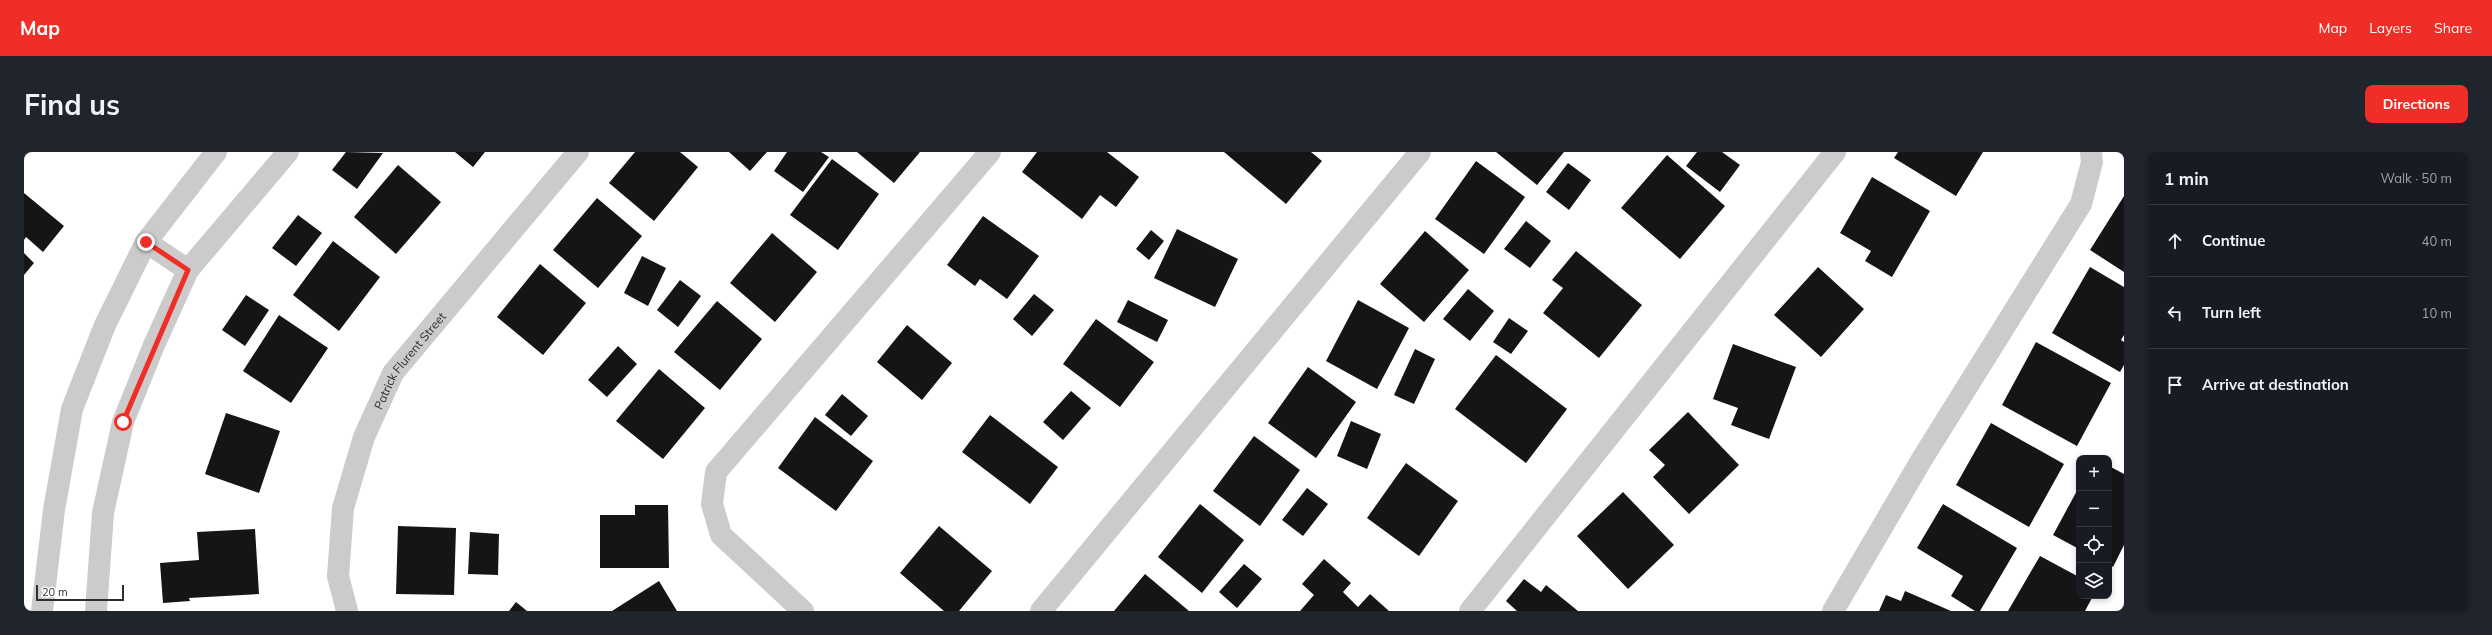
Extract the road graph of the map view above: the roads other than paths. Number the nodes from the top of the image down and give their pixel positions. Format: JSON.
{"nodes":[{"id":1,"x":216,"y":152,"type":"edge"},
{"id":2,"x":288,"y":152,"type":"edge"},
{"id":3,"x":578,"y":152,"type":"edge"},
{"id":4,"x":990,"y":152,"type":"edge"},
{"id":5,"x":1420,"y":152,"type":"edge"},
{"id":6,"x":1835,"y":152,"type":"edge"},
{"id":7,"x":2090,"y":152,"type":"edge"},
{"id":8,"x":146,"y":242,"type":"junction"},
{"id":9,"x":188,"y":270,"type":"junction"},
{"id":10,"x":42,"y":611,"type":"edge"},
{"id":11,"x":96,"y":611,"type":"edge"},
{"id":12,"x":347,"y":611,"type":"edge"},
{"id":13,"x":803,"y":611,"type":"edge"},
{"id":14,"x":1041,"y":611,"type":"edge"},
{"id":15,"x":1470,"y":611,"type":"edge"},
{"id":16,"x":1833,"y":611,"type":"edge"}],
"edges":[{"from":1,"to":8,"type":"street"},
{"from":2,"to":9,"type":"street"},
{"from":3,"to":12,"type":"street","name":"Patrick Flurent Street"},
{"from":4,"to":13,"type":"street"},
{"from":5,"to":14,"type":"street"},
{"from":6,"to":15,"type":"street"},
{"from":7,"to":16,"type":"street"},
{"from":8,"to":9,"type":"street"},
{"from":8,"to":10,"type":"street"},
{"from":9,"to":11,"type":"street"}]}
